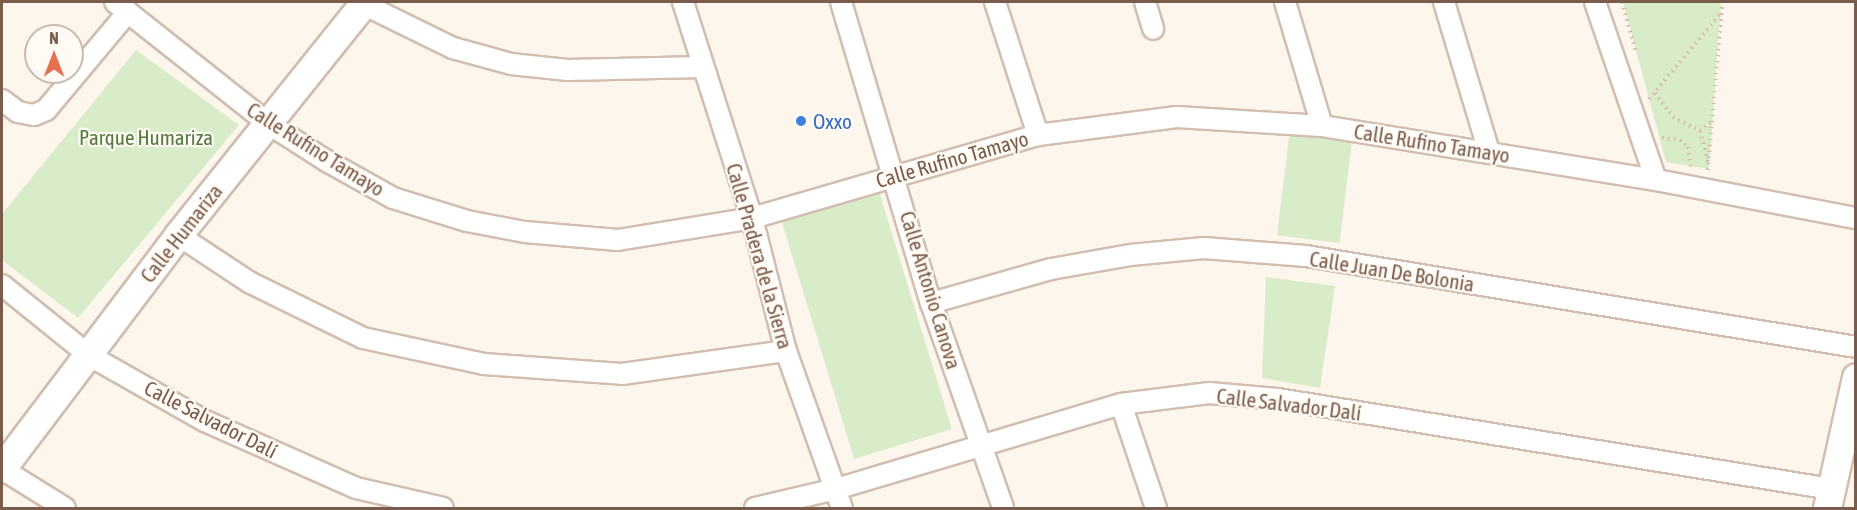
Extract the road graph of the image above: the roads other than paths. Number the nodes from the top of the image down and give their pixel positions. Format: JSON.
{"nodes":[{"id":1,"x":362,"y":2,"type":"edge"},
{"id":2,"x":683,"y":2,"type":"edge"},
{"id":3,"x":841,"y":2,"type":"edge"},
{"id":4,"x":995,"y":2,"type":"edge"},
{"id":5,"x":1145,"y":2,"type":"edge"},
{"id":6,"x":1285,"y":2,"type":"edge"},
{"id":7,"x":1444,"y":2,"type":"edge"},
{"id":8,"x":1595,"y":2,"type":"edge"},
{"id":9,"x":121,"y":7,"type":"edge"},
{"id":10,"x":1154,"y":29,"type":"dead end"},
{"id":11,"x":703,"y":66,"type":"junction"},
{"id":12,"x":2,"y":100,"type":"edge"},
{"id":13,"x":269,"y":124,"type":"junction"},
{"id":14,"x":1323,"y":126,"type":"junction"},
{"id":15,"x":1038,"y":135,"type":"junction"},
{"id":16,"x":1489,"y":152,"type":"junction"},
{"id":17,"x":896,"y":174,"type":"junction"},
{"id":18,"x":1656,"y":180,"type":"junction"},
{"id":19,"x":752,"y":218,"type":"junction"},
{"id":20,"x":1856,"y":218,"type":"edge"},
{"id":21,"x":178,"y":235,"type":"junction"},
{"id":22,"x":2,"y":285,"type":"edge"},
{"id":23,"x":931,"y":303,"type":"junction"},
{"id":24,"x":1856,"y":347,"type":"edge"},
{"id":25,"x":786,"y":351,"type":"junction"},
{"id":26,"x":90,"y":356,"type":"junction"},
{"id":27,"x":1856,"y":377,"type":"edge"},
{"id":28,"x":1121,"y":404,"type":"junction"},
{"id":29,"x":983,"y":445,"type":"junction"},
{"id":30,"x":2,"y":468,"type":"edge"},
{"id":31,"x":836,"y":489,"type":"junction"},
{"id":32,"x":1829,"y":499,"type":"edge"},
{"id":33,"x":64,"y":508,"type":"edge"},
{"id":34,"x":443,"y":508,"type":"edge"},
{"id":35,"x":755,"y":508,"type":"edge"},
{"id":36,"x":842,"y":508,"type":"edge"},
{"id":37,"x":1003,"y":508,"type":"edge"},
{"id":38,"x":1156,"y":508,"type":"edge"}],
"edges":[{"from":1,"to":11,"type":"street"},
{"from":1,"to":13,"type":"street","name":"Calle Humariza"},
{"from":2,"to":11,"type":"street","name":"Calle Pradera de la Sierra"},
{"from":3,"to":17,"type":"street","name":"Calle Antonio Canova"},
{"from":4,"to":15,"type":"street"},
{"from":5,"to":10,"type":"street"},
{"from":6,"to":14,"type":"street"},
{"from":7,"to":16,"type":"street"},
{"from":8,"to":18,"type":"street"},
{"from":9,"to":12,"type":"street"},
{"from":9,"to":13,"type":"street","name":"Calle Rufino Tamayo"},
{"from":11,"to":19,"type":"street","name":"Calle Pradera de la Sierra"},
{"from":13,"to":19,"type":"street","name":"Calle Rufino Tamayo"},
{"from":13,"to":21,"type":"street","name":"Calle Humariza"},
{"from":14,"to":15,"type":"street","name":"Calle Rufino Tamayo"},
{"from":14,"to":16,"type":"street","name":"Calle Rufino Tamayo"},
{"from":15,"to":17,"type":"street","name":"Calle Rufino Tamayo"},
{"from":16,"to":18,"type":"street","name":"Calle Rufino Tamayo"},
{"from":17,"to":19,"type":"street","name":"Calle Rufino Tamayo"},
{"from":17,"to":23,"type":"street","name":"Calle Antonio Canova"},
{"from":18,"to":20,"type":"street","name":"Calle Rufino Tamayo"},
{"from":19,"to":25,"type":"street","name":"Calle Pradera de la Sierra"},
{"from":21,"to":25,"type":"street"},
{"from":21,"to":26,"type":"street","name":"Calle Humariza"},
{"from":22,"to":26,"type":"street","name":"Calle Salvador Dalí"},
{"from":23,"to":24,"type":"street","name":"Calle Juan De Bolonia"},
{"from":23,"to":29,"type":"street","name":"Calle Antonio Canova"},
{"from":25,"to":31,"type":"street","name":"Calle Pradera de la Sierra"},
{"from":26,"to":30,"type":"street","name":"Calle Humariza"},
{"from":26,"to":34,"type":"street","name":"Calle Salvador Dalí"},
{"from":27,"to":32,"type":"street"},
{"from":28,"to":29,"type":"street","name":"Calle Salvador Dalí"},
{"from":28,"to":32,"type":"street","name":"Calle Salvador Dalí"},
{"from":28,"to":38,"type":"street"},
{"from":29,"to":31,"type":"street","name":"Calle Salvador Dalí"},
{"from":29,"to":37,"type":"street","name":"Calle Antonio Canova"},
{"from":30,"to":33,"type":"street"},
{"from":31,"to":35,"type":"street","name":"Calle Salvador Dalí"},
{"from":31,"to":36,"type":"street","name":"Calle Pradera de la Sierra"}]}
